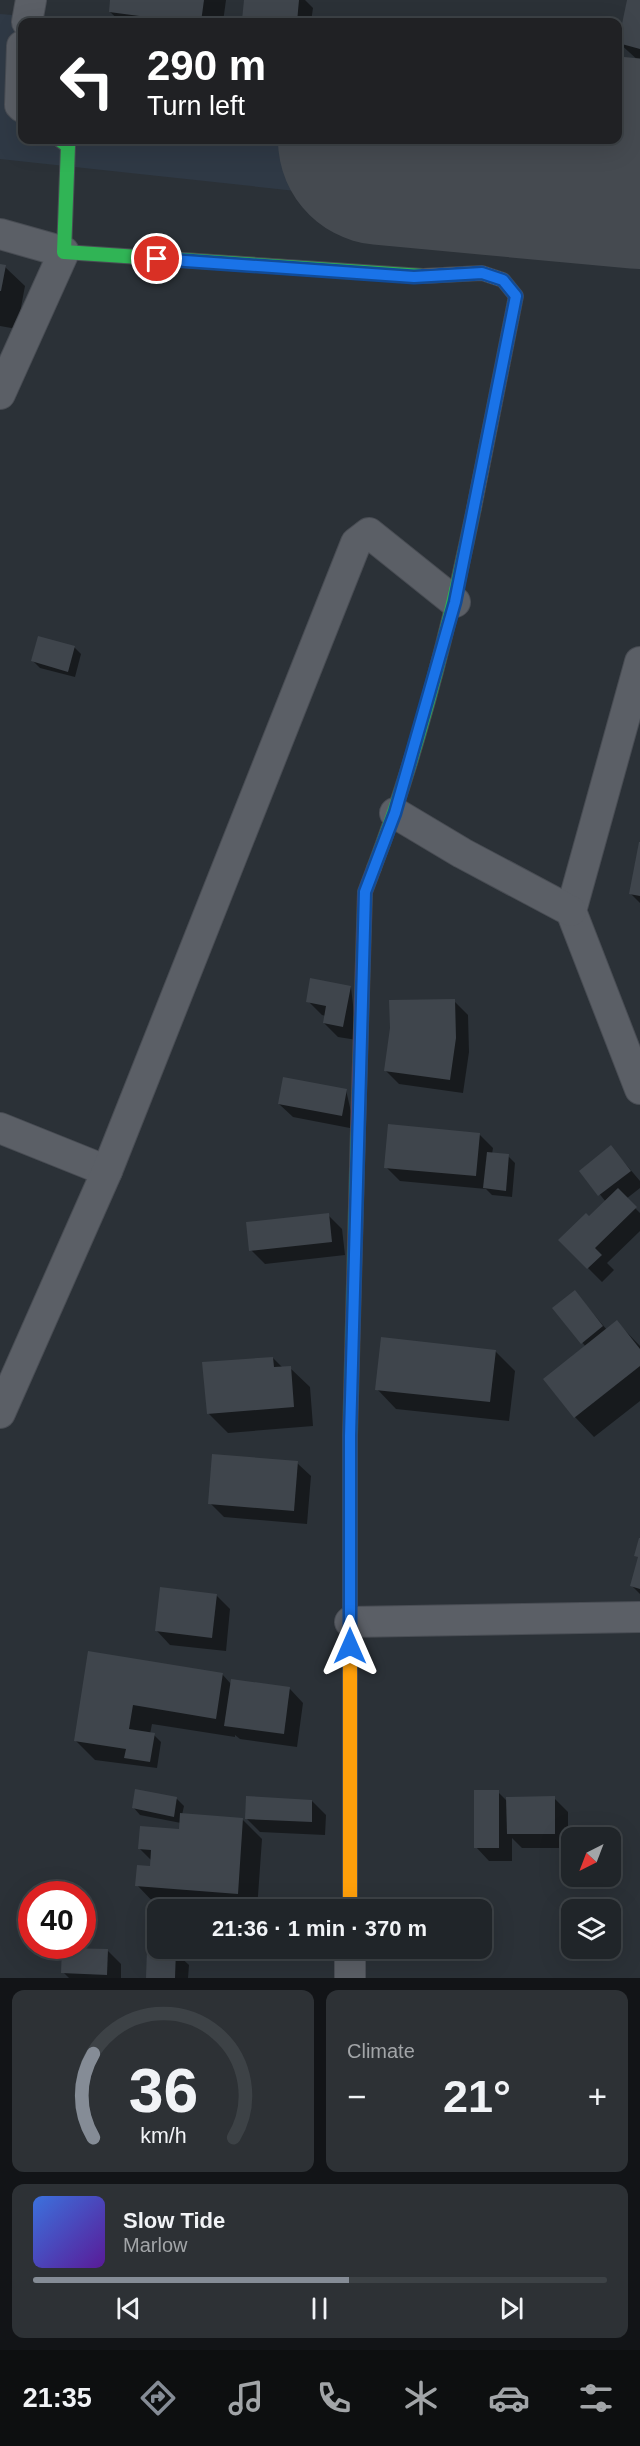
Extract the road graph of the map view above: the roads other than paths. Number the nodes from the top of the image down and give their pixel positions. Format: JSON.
{"nodes":[{"id":1,"x":31,"y":0,"type":"edge"},
{"id":2,"x":28,"y":18,"type":"edge"},
{"id":3,"x":65,"y":144,"type":"edge"},
{"id":4,"x":0,"y":234,"type":"edge"},
{"id":5,"x":64,"y":252,"type":"junction"},
{"id":6,"x":0,"y":394,"type":"edge"},
{"id":7,"x":455,"y":602,"type":"junction"},
{"id":8,"x":640,"y":662,"type":"edge"},
{"id":9,"x":395,"y":813,"type":"junction"},
{"id":10,"x":571,"y":911,"type":"junction"},
{"id":11,"x":640,"y":1089,"type":"edge"},
{"id":12,"x":0,"y":1128,"type":"edge"},
{"id":13,"x":107,"y":1171,"type":"junction"},
{"id":14,"x":0,"y":1413,"type":"edge"},
{"id":15,"x":640,"y":1617,"type":"edge"},
{"id":16,"x":350,"y":1622,"type":"junction"},
{"id":17,"x":350,"y":1899,"type":"edge"},
{"id":18,"x":350,"y":1959,"type":"edge"},
{"id":19,"x":350,"y":1978,"type":"edge"}],
"edges":[{"from":1,"to":2,"type":"street"},
{"from":3,"to":5,"type":"street"},
{"from":4,"to":5,"type":"street"},
{"from":5,"to":6,"type":"street"},
{"from":5,"to":7,"type":"street"},
{"from":7,"to":9,"type":"street"},
{"from":7,"to":13,"type":"street"},
{"from":8,"to":10,"type":"street"},
{"from":9,"to":10,"type":"street"},
{"from":9,"to":16,"type":"street"},
{"from":10,"to":11,"type":"street"},
{"from":12,"to":13,"type":"street"},
{"from":13,"to":14,"type":"street"},
{"from":15,"to":16,"type":"street"},
{"from":16,"to":17,"type":"street"},
{"from":18,"to":19,"type":"street"}]}
